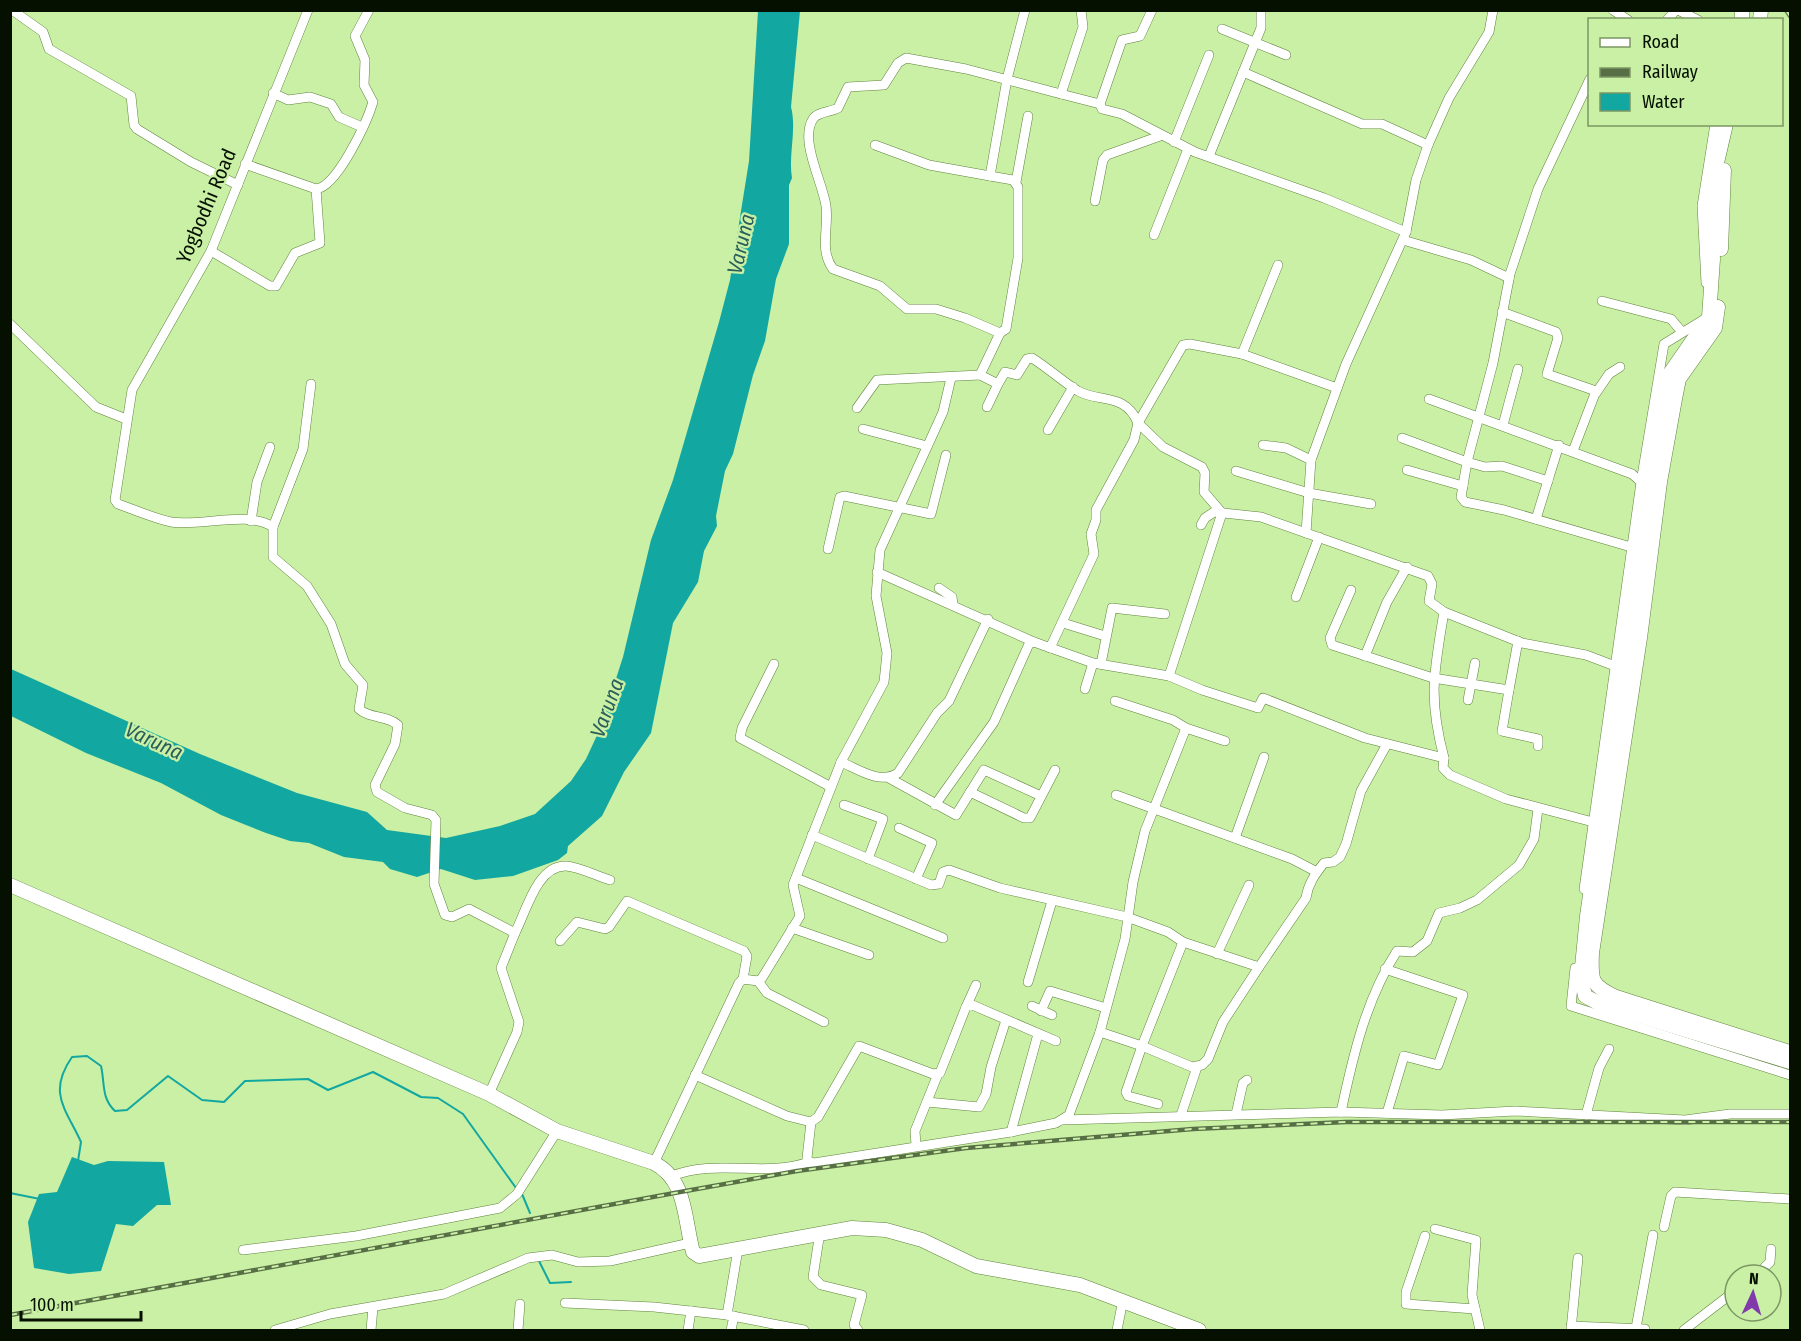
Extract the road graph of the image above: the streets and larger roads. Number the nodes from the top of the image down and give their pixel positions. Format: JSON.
{"nodes":[{"id":1,"x":12,"y":10,"type":"edge"},
{"id":2,"x":369,"y":10,"type":"edge"},
{"id":3,"x":1025,"y":10,"type":"edge"},
{"id":4,"x":1081,"y":10,"type":"edge"},
{"id":5,"x":1152,"y":10,"type":"edge"},
{"id":6,"x":1261,"y":10,"type":"edge"},
{"id":7,"x":1493,"y":10,"type":"edge"},
{"id":8,"x":1677,"y":10,"type":"edge"},
{"id":9,"x":307,"y":11,"type":"edge"},
{"id":10,"x":1694,"y":18,"type":"edge"},
{"id":11,"x":1222,"y":29,"type":"dead end"},
{"id":12,"x":1255,"y":42,"type":"junction"},
{"id":13,"x":1209,"y":55,"type":"dead end"},
{"id":14,"x":1286,"y":55,"type":"dead end"},
{"id":15,"x":1243,"y":72,"type":"junction"},
{"id":16,"x":1007,"y":79,"type":"junction"},
{"id":17,"x":1588,"y":83,"type":"edge"},
{"id":18,"x":273,"y":93,"type":"junction"},
{"id":19,"x":1061,"y":94,"type":"junction"},
{"id":20,"x":1100,"y":104,"type":"junction"},
{"id":21,"x":1028,"y":116,"type":"dead end"},
{"id":22,"x":1715,"y":126,"type":"edge"},
{"id":23,"x":1726,"y":126,"type":"edge"},
{"id":24,"x":1735,"y":126,"type":"edge"},
{"id":25,"x":362,"y":127,"type":"junction"},
{"id":26,"x":1160,"y":136,"type":"junction"},
{"id":27,"x":1174,"y":142,"type":"junction"},
{"id":28,"x":875,"y":145,"type":"dead end"},
{"id":29,"x":1428,"y":145,"type":"junction"},
{"id":30,"x":1188,"y":149,"type":"junction"},
{"id":31,"x":1209,"y":156,"type":"junction"},
{"id":32,"x":245,"y":164,"type":"junction"},
{"id":33,"x":990,"y":176,"type":"junction"},
{"id":34,"x":1016,"y":182,"type":"junction"},
{"id":35,"x":238,"y":185,"type":"junction"},
{"id":36,"x":316,"y":189,"type":"junction"},
{"id":37,"x":1095,"y":201,"type":"dead end"},
{"id":38,"x":1155,"y":235,"type":"dead end"},
{"id":39,"x":1405,"y":236,"type":"junction"},
{"id":40,"x":211,"y":251,"type":"junction"},
{"id":41,"x":1278,"y":265,"type":"dead end"},
{"id":42,"x":1509,"y":278,"type":"junction"},
{"id":43,"x":1602,"y":301,"type":"dead end"},
{"id":44,"x":1502,"y":312,"type":"junction"},
{"id":45,"x":10,"y":324,"type":"edge"},
{"id":46,"x":1710,"y":327,"type":"junction"},
{"id":47,"x":1682,"y":332,"type":"junction"},
{"id":48,"x":1000,"y":333,"type":"junction"},
{"id":49,"x":1242,"y":354,"type":"junction"},
{"id":50,"x":1687,"y":358,"type":"junction"},
{"id":51,"x":1620,"y":367,"type":"dead end"},
{"id":52,"x":1518,"y":369,"type":"dead end"},
{"id":53,"x":980,"y":375,"type":"junction"},
{"id":54,"x":951,"y":378,"type":"junction"},
{"id":55,"x":311,"y":384,"type":"dead end"},
{"id":56,"x":998,"y":384,"type":"junction"},
{"id":57,"x":1073,"y":387,"type":"junction"},
{"id":58,"x":1337,"y":388,"type":"junction"},
{"id":59,"x":1596,"y":393,"type":"junction"},
{"id":60,"x":1429,"y":399,"type":"dead end"},
{"id":61,"x":987,"y":407,"type":"dead end"},
{"id":62,"x":857,"y":408,"type":"dead end"},
{"id":63,"x":1479,"y":417,"type":"junction"},
{"id":64,"x":126,"y":419,"type":"junction"},
{"id":65,"x":1138,"y":423,"type":"junction"},
{"id":66,"x":1503,"y":424,"type":"junction"},
{"id":67,"x":863,"y":429,"type":"dead end"},
{"id":68,"x":1048,"y":430,"type":"dead end"},
{"id":69,"x":1402,"y":438,"type":"dead end"},
{"id":70,"x":1263,"y":445,"type":"dead end"},
{"id":71,"x":1559,"y":445,"type":"junction"},
{"id":72,"x":927,"y":446,"type":"junction"},
{"id":73,"x":270,"y":447,"type":"dead end"},
{"id":74,"x":1573,"y":451,"type":"junction"},
{"id":75,"x":946,"y":455,"type":"dead end"},
{"id":76,"x":1311,"y":460,"type":"junction"},
{"id":77,"x":1467,"y":462,"type":"junction"},
{"id":78,"x":1407,"y":470,"type":"dead end"},
{"id":79,"x":1236,"y":471,"type":"dead end"},
{"id":80,"x":1548,"y":481,"type":"junction"},
{"id":81,"x":1641,"y":482,"type":"junction"},
{"id":82,"x":1463,"y":486,"type":"junction"},
{"id":83,"x":1309,"y":493,"type":"junction"},
{"id":84,"x":1371,"y":504,"type":"dead end"},
{"id":85,"x":899,"y":507,"type":"junction"},
{"id":86,"x":1222,"y":513,"type":"junction"},
{"id":87,"x":1536,"y":519,"type":"junction"},
{"id":88,"x":251,"y":521,"type":"junction"},
{"id":89,"x":1202,"y":525,"type":"dead end"},
{"id":90,"x":273,"y":527,"type":"junction"},
{"id":91,"x":1306,"y":533,"type":"junction"},
{"id":92,"x":1319,"y":537,"type":"junction"},
{"id":93,"x":1631,"y":547,"type":"junction"},
{"id":94,"x":828,"y":549,"type":"dead end"},
{"id":95,"x":1407,"y":567,"type":"junction"},
{"id":96,"x":877,"y":572,"type":"junction"},
{"id":97,"x":939,"y":588,"type":"dead end"},
{"id":98,"x":1351,"y":590,"type":"dead end"},
{"id":99,"x":1296,"y":597,"type":"dead end"},
{"id":100,"x":953,"y":604,"type":"junction"},
{"id":101,"x":1444,"y":612,"type":"junction"},
{"id":102,"x":1166,"y":614,"type":"dead end"},
{"id":103,"x":988,"y":619,"type":"junction"},
{"id":104,"x":1063,"y":623,"type":"junction"},
{"id":105,"x":1106,"y":636,"type":"junction"},
{"id":106,"x":1518,"y":641,"type":"junction"},
{"id":107,"x":1034,"y":642,"type":"junction"},
{"id":108,"x":1050,"y":648,"type":"junction"},
{"id":109,"x":1365,"y":656,"type":"junction"},
{"id":110,"x":1097,"y":663,"type":"junction"},
{"id":111,"x":1475,"y":663,"type":"dead end"},
{"id":112,"x":774,"y":664,"type":"dead end"},
{"id":113,"x":1615,"y":666,"type":"junction"},
{"id":114,"x":1169,"y":676,"type":"junction"},
{"id":115,"x":1433,"y":678,"type":"junction"},
{"id":116,"x":1471,"y":686,"type":"junction"},
{"id":117,"x":1085,"y":689,"type":"dead end"},
{"id":118,"x":1509,"y":690,"type":"junction"},
{"id":119,"x":1468,"y":700,"type":"dead end"},
{"id":120,"x":1115,"y":701,"type":"dead end"},
{"id":121,"x":1186,"y":728,"type":"junction"},
{"id":122,"x":1225,"y":741,"type":"dead end"},
{"id":123,"x":1387,"y":744,"type":"junction"},
{"id":124,"x":1538,"y":746,"type":"dead end"},
{"id":125,"x":1264,"y":758,"type":"dead end"},
{"id":126,"x":1444,"y":758,"type":"junction"},
{"id":127,"x":841,"y":762,"type":"junction"},
{"id":128,"x":1055,"y":770,"type":"dead end"},
{"id":129,"x":889,"y":778,"type":"junction"},
{"id":130,"x":831,"y":787,"type":"junction"},
{"id":131,"x":970,"y":792,"type":"junction"},
{"id":132,"x":1116,"y":795,"type":"dead end"},
{"id":133,"x":1041,"y":796,"type":"junction"},
{"id":134,"x":844,"y":805,"type":"dead end"},
{"id":135,"x":935,"y":805,"type":"junction"},
{"id":136,"x":1155,"y":809,"type":"junction"},
{"id":137,"x":1538,"y":809,"type":"junction"},
{"id":138,"x":1593,"y":822,"type":"junction"},
{"id":139,"x":899,"y":828,"type":"dead end"},
{"id":140,"x":812,"y":835,"type":"junction"},
{"id":141,"x":1234,"y":838,"type":"junction"},
{"id":142,"x":868,"y":859,"type":"junction"},
{"id":143,"x":1317,"y":872,"type":"junction"},
{"id":144,"x":796,"y":878,"type":"junction"},
{"id":145,"x":916,"y":879,"type":"junction"},
{"id":146,"x":610,"y":880,"type":"dead end"},
{"id":147,"x":10,"y":885,"type":"edge"},
{"id":148,"x":1249,"y":885,"type":"dead end"},
{"id":149,"x":1052,"y":901,"type":"junction"},
{"id":150,"x":1127,"y":917,"type":"junction"},
{"id":151,"x":792,"y":928,"type":"junction"},
{"id":152,"x":515,"y":933,"type":"junction"},
{"id":153,"x":943,"y":938,"type":"dead end"},
{"id":154,"x":560,"y":941,"type":"dead end"},
{"id":155,"x":1183,"y":942,"type":"junction"},
{"id":156,"x":1217,"y":954,"type":"junction"},
{"id":157,"x":869,"y":955,"type":"dead end"},
{"id":158,"x":1259,"y":967,"type":"junction"},
{"id":159,"x":1385,"y":969,"type":"junction"},
{"id":160,"x":743,"y":979,"type":"junction"},
{"id":161,"x":758,"y":981,"type":"junction"},
{"id":162,"x":1028,"y":982,"type":"dead end"},
{"id":163,"x":976,"y":985,"type":"dead end"},
{"id":164,"x":966,"y":1006,"type":"junction"},
{"id":165,"x":1106,"y":1008,"type":"junction"},
{"id":166,"x":1052,"y":1015,"type":"dead end"},
{"id":167,"x":1006,"y":1020,"type":"junction"},
{"id":168,"x":824,"y":1022,"type":"dead end"},
{"id":169,"x":1100,"y":1032,"type":"junction"},
{"id":170,"x":1038,"y":1034,"type":"junction"},
{"id":171,"x":1056,"y":1041,"type":"dead end"},
{"id":172,"x":1142,"y":1046,"type":"junction"},
{"id":173,"x":1609,"y":1049,"type":"dead end"},
{"id":174,"x":1791,"y":1053,"type":"edge"},
{"id":175,"x":1791,"y":1062,"type":"edge"},
{"id":176,"x":1197,"y":1067,"type":"junction"},
{"id":177,"x":938,"y":1074,"type":"junction"},
{"id":178,"x":1791,"y":1075,"type":"edge"},
{"id":179,"x":695,"y":1076,"type":"junction"},
{"id":180,"x":1247,"y":1080,"type":"dead end"},
{"id":181,"x":489,"y":1094,"type":"junction"},
{"id":182,"x":927,"y":1102,"type":"junction"},
{"id":183,"x":1158,"y":1104,"type":"dead end"},
{"id":184,"x":1341,"y":1112,"type":"junction"},
{"id":185,"x":1387,"y":1113,"type":"junction"},
{"id":186,"x":1182,"y":1114,"type":"junction"},
{"id":187,"x":1236,"y":1114,"type":"junction"},
{"id":188,"x":1586,"y":1114,"type":"junction"},
{"id":189,"x":1791,"y":1114,"type":"edge"},
{"id":190,"x":1062,"y":1120,"type":"junction"},
{"id":191,"x":811,"y":1122,"type":"junction"},
{"id":192,"x":557,"y":1131,"type":"junction"},
{"id":193,"x":1011,"y":1132,"type":"junction"},
{"id":194,"x":915,"y":1146,"type":"junction"},
{"id":195,"x":808,"y":1162,"type":"junction"},
{"id":196,"x":654,"y":1163,"type":"junction"},
{"id":197,"x":672,"y":1176,"type":"junction"},
{"id":198,"x":1791,"y":1199,"type":"edge"},
{"id":199,"x":1664,"y":1227,"type":"dead end"},
{"id":200,"x":1435,"y":1228,"type":"dead end"},
{"id":201,"x":820,"y":1232,"type":"junction"},
{"id":202,"x":1653,"y":1235,"type":"dead end"},
{"id":203,"x":1425,"y":1236,"type":"dead end"},
{"id":204,"x":690,"y":1243,"type":"junction"},
{"id":205,"x":738,"y":1249,"type":"junction"},
{"id":206,"x":1771,"y":1249,"type":"dead end"},
{"id":207,"x":243,"y":1250,"type":"dead end"},
{"id":208,"x":1578,"y":1258,"type":"dead end"},
{"id":209,"x":1769,"y":1263,"type":"edge"},
{"id":210,"x":1123,"y":1300,"type":"junction"},
{"id":211,"x":1723,"y":1300,"type":"edge"},
{"id":212,"x":565,"y":1303,"type":"dead end"},
{"id":213,"x":520,"y":1304,"type":"dead end"},
{"id":214,"x":373,"y":1306,"type":"junction"},
{"id":215,"x":1475,"y":1309,"type":"junction"},
{"id":216,"x":691,"y":1311,"type":"junction"},
{"id":217,"x":730,"y":1315,"type":"junction"},
{"id":218,"x":1571,"y":1328,"type":"edge"},
{"id":219,"x":275,"y":1330,"type":"edge"},
{"id":220,"x":371,"y":1330,"type":"edge"},
{"id":221,"x":518,"y":1330,"type":"edge"},
{"id":222,"x":688,"y":1330,"type":"edge"},
{"id":223,"x":731,"y":1330,"type":"edge"},
{"id":224,"x":804,"y":1330,"type":"edge"},
{"id":225,"x":858,"y":1330,"type":"edge"},
{"id":226,"x":1117,"y":1330,"type":"edge"},
{"id":227,"x":1199,"y":1330,"type":"edge"},
{"id":228,"x":1480,"y":1330,"type":"edge"},
{"id":229,"x":1684,"y":1330,"type":"edge"}],
"edges":[{"from":1,"to":35,"type":"street"},
{"from":2,"to":25,"type":"street"},
{"from":3,"to":16,"type":"street"},
{"from":4,"to":19,"type":"street"},
{"from":5,"to":20,"type":"street"},
{"from":6,"to":12,"type":"street"},
{"from":7,"to":29,"type":"street"},
{"from":8,"to":10,"type":"street"},
{"from":9,"to":18,"type":"street","name":"Yogbodhi Road"},
{"from":11,"to":12,"type":"street"},
{"from":12,"to":14,"type":"street"},
{"from":12,"to":15,"type":"street"},
{"from":13,"to":27,"type":"street"},
{"from":15,"to":29,"type":"street"},
{"from":15,"to":31,"type":"street"},
{"from":16,"to":19,"type":"street"},
{"from":16,"to":33,"type":"street"},
{"from":16,"to":48,"type":"street"},
{"from":17,"to":42,"type":"street"},
{"from":18,"to":25,"type":"street"},
{"from":18,"to":32,"type":"street","name":"Yogbodhi Road"},
{"from":19,"to":20,"type":"street"},
{"from":20,"to":26,"type":"street"},
{"from":21,"to":34,"type":"street"},
{"from":22,"to":47,"type":"street"},
{"from":23,"to":46,"type":"street"},
{"from":24,"to":46,"type":"street"},
{"from":25,"to":36,"type":"street"},
{"from":26,"to":27,"type":"street"},
{"from":26,"to":37,"type":"street"},
{"from":27,"to":30,"type":"street"},
{"from":28,"to":33,"type":"street"},
{"from":29,"to":39,"type":"street"},
{"from":30,"to":31,"type":"street"},
{"from":30,"to":38,"type":"street"},
{"from":31,"to":39,"type":"street"},
{"from":32,"to":35,"type":"street","name":"Yogbodhi Road"},
{"from":32,"to":36,"type":"street"},
{"from":33,"to":34,"type":"street"},
{"from":34,"to":48,"type":"street"},
{"from":35,"to":40,"type":"street","name":"Yogbodhi Road"},
{"from":36,"to":40,"type":"street"},
{"from":39,"to":42,"type":"street"},
{"from":39,"to":58,"type":"street"},
{"from":40,"to":64,"type":"street","name":"Yogbodhi Road"},
{"from":41,"to":49,"type":"street"},
{"from":42,"to":44,"type":"street"},
{"from":43,"to":47,"type":"street"},
{"from":44,"to":59,"type":"street"},
{"from":44,"to":63,"type":"street"},
{"from":45,"to":64,"type":"street"},
{"from":46,"to":50,"type":"street"},
{"from":47,"to":81,"type":"street"},
{"from":48,"to":53,"type":"street"},
{"from":49,"to":58,"type":"street"},
{"from":49,"to":65,"type":"street"},
{"from":50,"to":174,"type":"street"},
{"from":50,"to":175,"type":"street"},
{"from":51,"to":59,"type":"street"},
{"from":52,"to":66,"type":"street"},
{"from":53,"to":54,"type":"street"},
{"from":53,"to":56,"type":"street"},
{"from":54,"to":62,"type":"street"},
{"from":54,"to":72,"type":"street"},
{"from":55,"to":90,"type":"street"},
{"from":56,"to":57,"type":"street"},
{"from":56,"to":61,"type":"street"},
{"from":57,"to":65,"type":"street"},
{"from":57,"to":68,"type":"street"},
{"from":58,"to":76,"type":"street"},
{"from":59,"to":74,"type":"street"},
{"from":60,"to":63,"type":"street"},
{"from":63,"to":66,"type":"street"},
{"from":63,"to":77,"type":"street"},
{"from":64,"to":88,"type":"street","name":"Yogbodhi Road"},
{"from":65,"to":86,"type":"street"},
{"from":65,"to":104,"type":"street"},
{"from":66,"to":71,"type":"street"},
{"from":67,"to":72,"type":"street"},
{"from":69,"to":77,"type":"street"},
{"from":70,"to":76,"type":"street"},
{"from":71,"to":74,"type":"street"},
{"from":71,"to":80,"type":"street"},
{"from":72,"to":85,"type":"street"},
{"from":73,"to":88,"type":"street"},
{"from":74,"to":81,"type":"street"},
{"from":75,"to":85,"type":"street"},
{"from":76,"to":83,"type":"street"},
{"from":77,"to":80,"type":"street"},
{"from":77,"to":82,"type":"street"},
{"from":78,"to":82,"type":"street"},
{"from":79,"to":83,"type":"street"},
{"from":80,"to":87,"type":"street"},
{"from":81,"to":93,"type":"street"},
{"from":82,"to":87,"type":"street"},
{"from":83,"to":84,"type":"street"},
{"from":83,"to":91,"type":"street"},
{"from":85,"to":94,"type":"street"},
{"from":85,"to":96,"type":"street"},
{"from":86,"to":89,"type":"street"},
{"from":86,"to":91,"type":"street"},
{"from":86,"to":114,"type":"street"},
{"from":87,"to":93,"type":"street"},
{"from":88,"to":90,"type":"street","name":"Yogbodhi Road"},
{"from":90,"to":152,"type":"street"},
{"from":91,"to":92,"type":"street"},
{"from":92,"to":95,"type":"street"},
{"from":92,"to":99,"type":"street"},
{"from":93,"to":113,"type":"street"},
{"from":95,"to":101,"type":"street"},
{"from":95,"to":109,"type":"street"},
{"from":96,"to":100,"type":"street"},
{"from":96,"to":127,"type":"street"},
{"from":97,"to":100,"type":"street"},
{"from":98,"to":109,"type":"street"},
{"from":100,"to":103,"type":"street"},
{"from":101,"to":106,"type":"street"},
{"from":101,"to":115,"type":"street"},
{"from":102,"to":105,"type":"street"},
{"from":103,"to":107,"type":"street"},
{"from":103,"to":129,"type":"street"},
{"from":104,"to":105,"type":"street"},
{"from":104,"to":108,"type":"street"},
{"from":105,"to":110,"type":"street"},
{"from":106,"to":113,"type":"street"},
{"from":106,"to":118,"type":"street"},
{"from":107,"to":108,"type":"street"},
{"from":107,"to":135,"type":"street"},
{"from":108,"to":110,"type":"street"},
{"from":109,"to":115,"type":"street"},
{"from":110,"to":114,"type":"street"},
{"from":110,"to":117,"type":"street"},
{"from":111,"to":116,"type":"street"},
{"from":112,"to":130,"type":"street"},
{"from":113,"to":138,"type":"street"},
{"from":114,"to":123,"type":"street"},
{"from":115,"to":116,"type":"street"},
{"from":115,"to":126,"type":"street"},
{"from":116,"to":118,"type":"street"},
{"from":116,"to":119,"type":"street"},
{"from":118,"to":124,"type":"street"},
{"from":120,"to":121,"type":"street"},
{"from":121,"to":122,"type":"street"},
{"from":121,"to":136,"type":"street"},
{"from":123,"to":126,"type":"street"},
{"from":123,"to":143,"type":"street"},
{"from":125,"to":141,"type":"street"},
{"from":126,"to":137,"type":"street"},
{"from":127,"to":129,"type":"street"},
{"from":127,"to":130,"type":"street"},
{"from":128,"to":133,"type":"street"},
{"from":129,"to":135,"type":"street"},
{"from":130,"to":140,"type":"street"},
{"from":131,"to":133,"type":"street"},
{"from":131,"to":133,"type":"street"},
{"from":131,"to":135,"type":"street"},
{"from":132,"to":136,"type":"street"},
{"from":134,"to":142,"type":"street"},
{"from":136,"to":141,"type":"street"},
{"from":136,"to":150,"type":"street"},
{"from":137,"to":138,"type":"street"},
{"from":137,"to":159,"type":"street"},
{"from":138,"to":178,"type":"street"},
{"from":139,"to":145,"type":"street"},
{"from":140,"to":142,"type":"street"},
{"from":140,"to":144,"type":"street"},
{"from":141,"to":143,"type":"street"},
{"from":142,"to":145,"type":"street"},
{"from":143,"to":158,"type":"street"},
{"from":144,"to":151,"type":"street"},
{"from":144,"to":153,"type":"street"},
{"from":145,"to":149,"type":"street"},
{"from":146,"to":152,"type":"street"},
{"from":147,"to":181,"type":"street"},
{"from":148,"to":156,"type":"street"},
{"from":149,"to":150,"type":"street"},
{"from":149,"to":162,"type":"street"},
{"from":150,"to":155,"type":"street"},
{"from":150,"to":165,"type":"street"},
{"from":151,"to":157,"type":"street"},
{"from":151,"to":161,"type":"street"},
{"from":152,"to":181,"type":"street"},
{"from":154,"to":160,"type":"street"},
{"from":155,"to":156,"type":"street"},
{"from":155,"to":172,"type":"street"},
{"from":156,"to":158,"type":"street"},
{"from":158,"to":176,"type":"street"},
{"from":159,"to":184,"type":"street"},
{"from":159,"to":185,"type":"street"},
{"from":160,"to":161,"type":"street"},
{"from":160,"to":179,"type":"street"},
{"from":161,"to":168,"type":"street"},
{"from":163,"to":164,"type":"street"},
{"from":164,"to":167,"type":"street"},
{"from":164,"to":177,"type":"street"},
{"from":165,"to":166,"type":"street"},
{"from":165,"to":169,"type":"street"},
{"from":167,"to":170,"type":"street"},
{"from":167,"to":182,"type":"street"},
{"from":169,"to":172,"type":"street"},
{"from":169,"to":190,"type":"street"},
{"from":170,"to":171,"type":"street"},
{"from":170,"to":193,"type":"street"},
{"from":172,"to":176,"type":"street"},
{"from":172,"to":183,"type":"street"},
{"from":173,"to":188,"type":"street"},
{"from":176,"to":186,"type":"street"},
{"from":177,"to":182,"type":"street"},
{"from":177,"to":191,"type":"street"},
{"from":179,"to":191,"type":"street"},
{"from":179,"to":196,"type":"street"},
{"from":180,"to":187,"type":"street"},
{"from":181,"to":192,"type":"street"},
{"from":182,"to":194,"type":"street"},
{"from":184,"to":185,"type":"street"},
{"from":184,"to":187,"type":"street"},
{"from":185,"to":188,"type":"street"},
{"from":186,"to":187,"type":"street"},
{"from":186,"to":190,"type":"street"},
{"from":188,"to":189,"type":"street"},
{"from":190,"to":193,"type":"street"},
{"from":191,"to":195,"type":"street"},
{"from":192,"to":196,"type":"street"},
{"from":192,"to":207,"type":"street"},
{"from":193,"to":194,"type":"street"},
{"from":194,"to":195,"type":"street"},
{"from":195,"to":197,"type":"street"},
{"from":196,"to":197,"type":"street"},
{"from":197,"to":204,"type":"street"},
{"from":198,"to":199,"type":"street"},
{"from":200,"to":215,"type":"street"},
{"from":201,"to":205,"type":"street"},
{"from":201,"to":210,"type":"street"},
{"from":201,"to":225,"type":"street"},
{"from":202,"to":218,"type":"street"},
{"from":203,"to":215,"type":"street"},
{"from":204,"to":205,"type":"street"},
{"from":204,"to":214,"type":"street"},
{"from":205,"to":217,"type":"street"},
{"from":206,"to":209,"type":"street"},
{"from":208,"to":218,"type":"street"},
{"from":210,"to":226,"type":"street"},
{"from":210,"to":227,"type":"street"},
{"from":211,"to":229,"type":"street"},
{"from":212,"to":216,"type":"street"},
{"from":213,"to":221,"type":"street"},
{"from":214,"to":219,"type":"street"},
{"from":214,"to":220,"type":"street"},
{"from":215,"to":228,"type":"street"},
{"from":216,"to":217,"type":"street"},
{"from":216,"to":222,"type":"street"},
{"from":217,"to":223,"type":"street"},
{"from":217,"to":224,"type":"street"}]}
